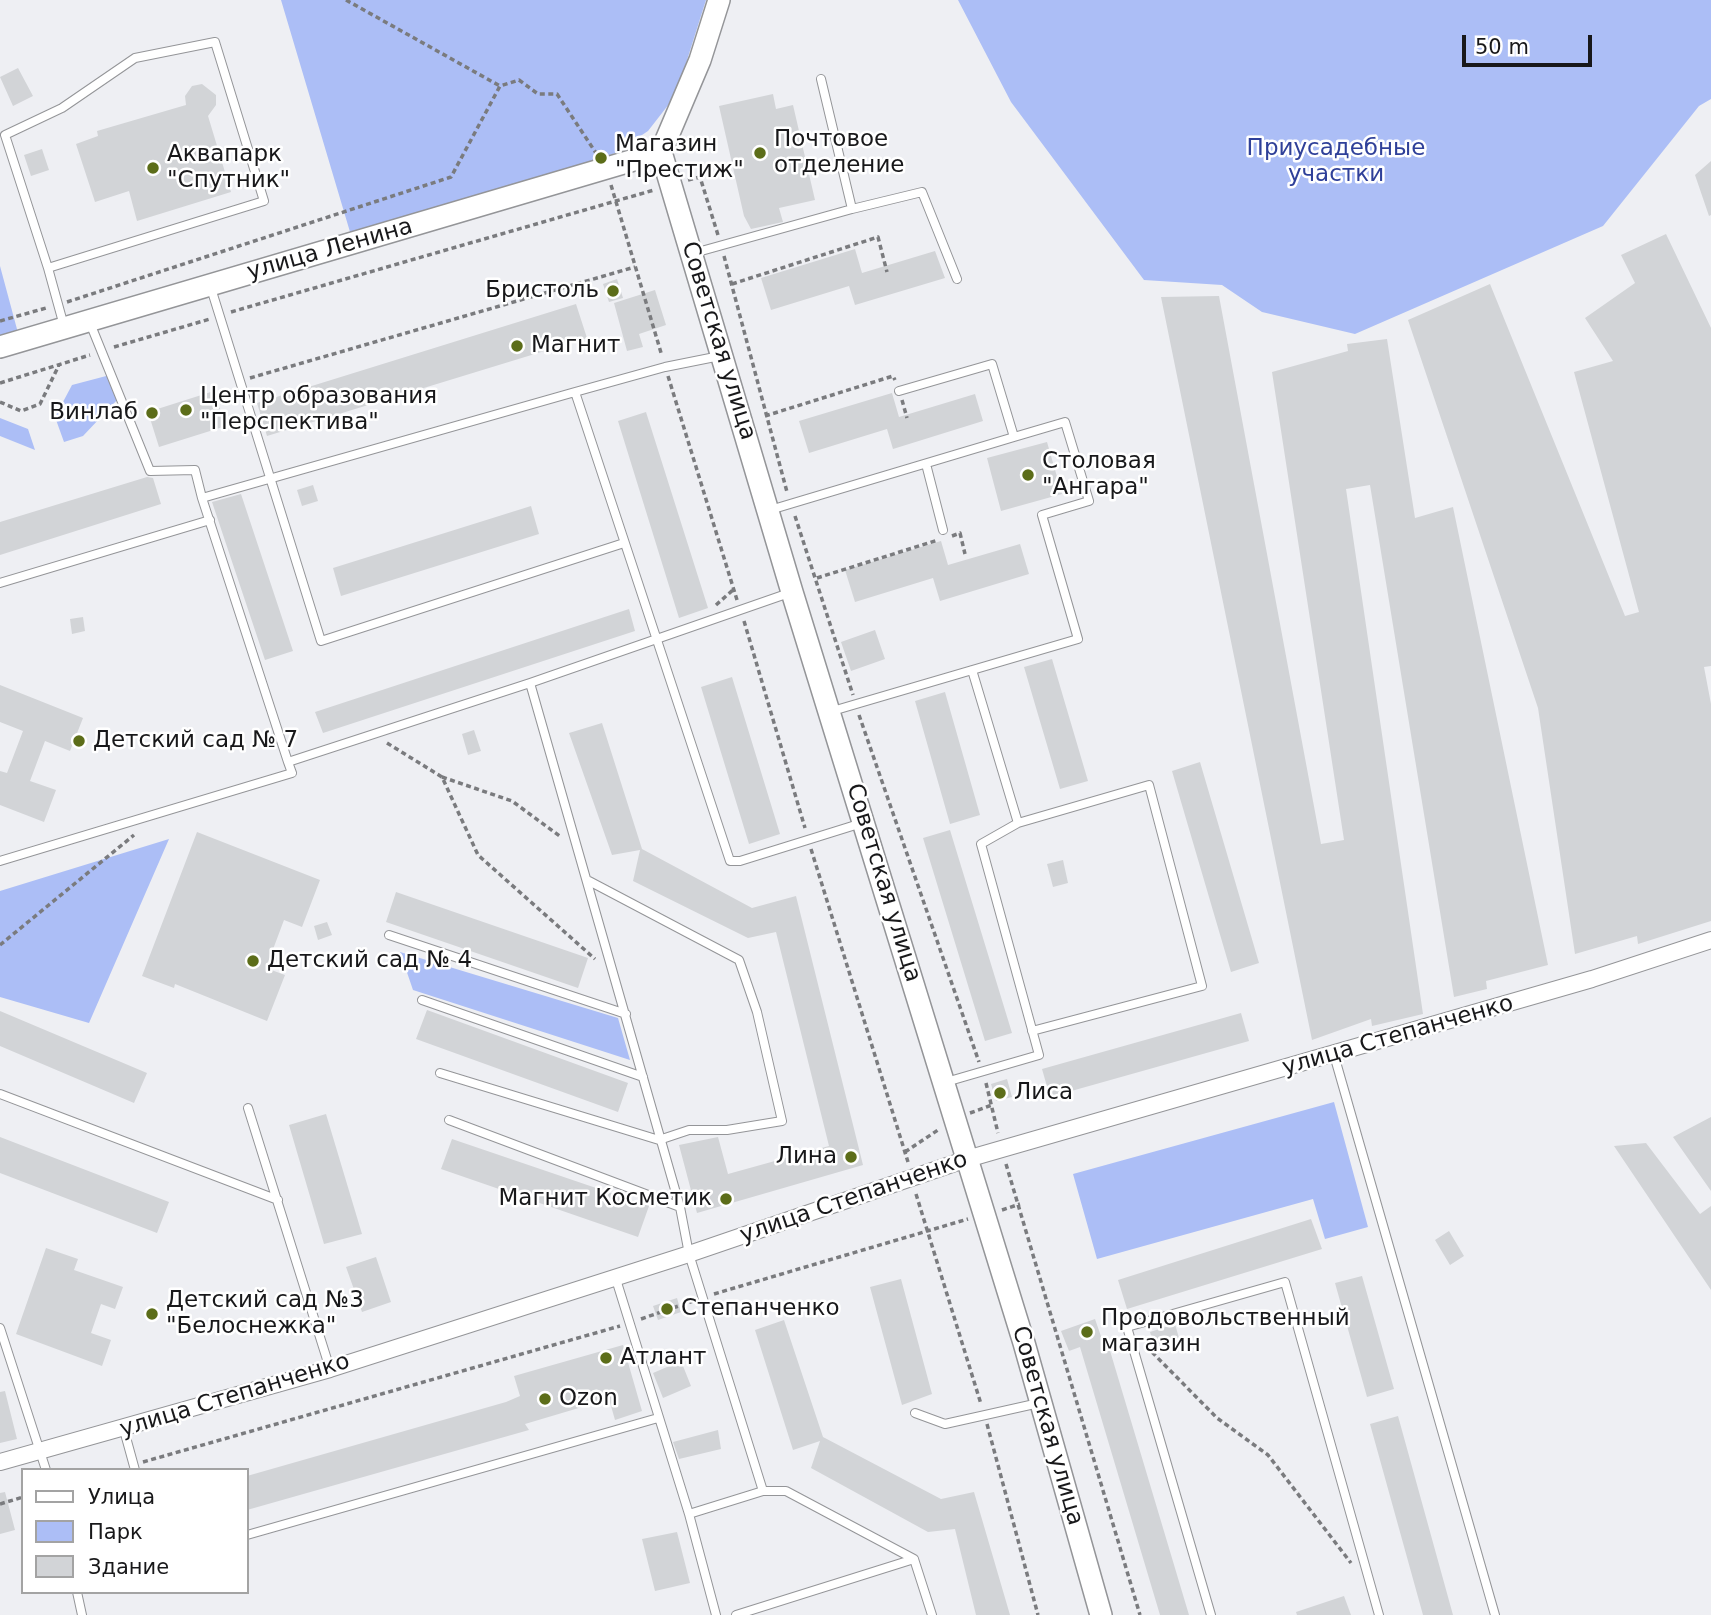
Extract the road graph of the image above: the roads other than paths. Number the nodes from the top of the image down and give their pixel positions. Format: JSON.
{"nodes":[{"id":1,"x":719,"y":0,"type":"edge"},
{"id":2,"x":821,"y":79,"type":"dead end"},
{"id":3,"x":661,"y":152,"type":"junction"},
{"id":4,"x":852,"y":209,"type":"junction"},
{"id":5,"x":691,"y":254,"type":"junction"},
{"id":6,"x":48,"y":268,"type":"junction"},
{"id":7,"x":957,"y":279,"type":"dead end"},
{"id":8,"x":211,"y":285,"type":"junction"},
{"id":9,"x":89,"y":321,"type":"junction"},
{"id":10,"x":65,"y":328,"type":"junction"},
{"id":11,"x":0,"y":347,"type":"edge"},
{"id":12,"x":723,"y":356,"type":"junction"},
{"id":13,"x":899,"y":391,"type":"road end"},
{"id":14,"x":575,"y":392,"type":"junction"},
{"id":15,"x":1014,"y":437,"type":"junction"},
{"id":16,"x":926,"y":464,"type":"junction"},
{"id":17,"x":268,"y":479,"type":"junction"},
{"id":18,"x":202,"y":498,"type":"junction"},
{"id":19,"x":769,"y":510,"type":"junction"},
{"id":20,"x":210,"y":520,"type":"junction"},
{"id":21,"x":943,"y":530,"type":"dead end"},
{"id":22,"x":624,"y":543,"type":"junction"},
{"id":23,"x":0,"y":583,"type":"edge"},
{"id":24,"x":792,"y":592,"type":"junction"},
{"id":25,"x":657,"y":637,"type":"junction"},
{"id":26,"x":972,"y":670,"type":"junction"},
{"id":27,"x":530,"y":683,"type":"junction"},
{"id":28,"x":830,"y":712,"type":"junction"},
{"id":29,"x":288,"y":762,"type":"junction"},
{"id":30,"x":865,"y":822,"type":"junction"},
{"id":31,"x":1018,"y":823,"type":"junction"},
{"id":32,"x":0,"y":861,"type":"edge"},
{"id":33,"x":589,"y":881,"type":"junction"},
{"id":34,"x":389,"y":934,"type":"dead end"},
{"id":35,"x":1711,"y":940,"type":"edge"},
{"id":36,"x":422,"y":1000,"type":"dead end"},
{"id":37,"x":626,"y":1014,"type":"junction"},
{"id":38,"x":1032,"y":1031,"type":"junction"},
{"id":39,"x":1334,"y":1055,"type":"junction"},
{"id":40,"x":440,"y":1073,"type":"dead end"},
{"id":41,"x":643,"y":1077,"type":"junction"},
{"id":42,"x":945,"y":1083,"type":"junction"},
{"id":43,"x":0,"y":1094,"type":"edge"},
{"id":44,"x":248,"y":1108,"type":"dead end"},
{"id":45,"x":449,"y":1120,"type":"dead end"},
{"id":46,"x":659,"y":1140,"type":"junction"},
{"id":47,"x":967,"y":1159,"type":"junction"},
{"id":48,"x":278,"y":1200,"type":"junction"},
{"id":49,"x":680,"y":1207,"type":"junction"},
{"id":50,"x":689,"y":1254,"type":"junction"},
{"id":51,"x":615,"y":1276,"type":"junction"},
{"id":52,"x":0,"y":1328,"type":"edge"},
{"id":53,"x":330,"y":1369,"type":"junction"},
{"id":54,"x":1041,"y":1402,"type":"junction"},
{"id":55,"x":915,"y":1413,"type":"dead end"},
{"id":56,"x":658,"y":1418,"type":"junction"},
{"id":57,"x":124,"y":1430,"type":"junction"},
{"id":58,"x":40,"y":1452,"type":"junction"},
{"id":59,"x":0,"y":1462,"type":"edge"},
{"id":60,"x":134,"y":1467,"type":"edge"},
{"id":61,"x":45,"y":1468,"type":"edge"},
{"id":62,"x":763,"y":1491,"type":"junction"},
{"id":63,"x":689,"y":1514,"type":"junction"},
{"id":64,"x":248,"y":1535,"type":"edge"},
{"id":65,"x":914,"y":1559,"type":"junction"},
{"id":66,"x":77,"y":1594,"type":"edge"},
{"id":67,"x":82,"y":1615,"type":"edge"},
{"id":68,"x":716,"y":1615,"type":"edge"},
{"id":69,"x":736,"y":1615,"type":"edge"},
{"id":70,"x":932,"y":1615,"type":"edge"},
{"id":71,"x":1101,"y":1615,"type":"edge"},
{"id":72,"x":1211,"y":1615,"type":"edge"},
{"id":73,"x":1379,"y":1615,"type":"edge"},
{"id":74,"x":1495,"y":1615,"type":"edge"}],
"edges":[{"from":1,"to":3,"type":"street"},
{"from":2,"to":4,"type":"lane"},
{"from":3,"to":5,"type":"street","name":"Советская улица"},
{"from":3,"to":8,"type":"street","name":"улица Ленина"},
{"from":4,"to":5,"type":"lane"},
{"from":4,"to":7,"type":"lane"},
{"from":5,"to":12,"type":"street","name":"Советская улица"},
{"from":6,"to":6,"type":"lane"},
{"from":6,"to":10,"type":"lane"},
{"from":8,"to":9,"type":"street","name":"улица Ленина"},
{"from":8,"to":17,"type":"lane"},
{"from":9,"to":10,"type":"street","name":"улица Ленина"},
{"from":9,"to":18,"type":"lane"},
{"from":10,"to":11,"type":"street","name":"улица Ленина"},
{"from":12,"to":14,"type":"lane"},
{"from":12,"to":19,"type":"street","name":"Советская улица"},
{"from":13,"to":15,"type":"lane"},
{"from":14,"to":17,"type":"lane"},
{"from":14,"to":22,"type":"lane"},
{"from":15,"to":16,"type":"lane"},
{"from":15,"to":26,"type":"lane"},
{"from":16,"to":19,"type":"lane"},
{"from":16,"to":21,"type":"lane"},
{"from":17,"to":18,"type":"lane"},
{"from":17,"to":22,"type":"lane"},
{"from":18,"to":20,"type":"lane"},
{"from":19,"to":24,"type":"street","name":"Советская улица"},
{"from":20,"to":23,"type":"lane"},
{"from":20,"to":29,"type":"lane"},
{"from":22,"to":25,"type":"lane"},
{"from":24,"to":25,"type":"lane"},
{"from":24,"to":28,"type":"street","name":"Советская улица"},
{"from":25,"to":27,"type":"lane"},
{"from":25,"to":30,"type":"lane"},
{"from":26,"to":28,"type":"lane"},
{"from":26,"to":31,"type":"lane"},
{"from":27,"to":29,"type":"lane"},
{"from":27,"to":33,"type":"lane"},
{"from":28,"to":30,"type":"street","name":"Советская улица"},
{"from":29,"to":32,"type":"lane"},
{"from":30,"to":42,"type":"street","name":"Советская улица"},
{"from":31,"to":38,"type":"lane"},
{"from":31,"to":38,"type":"lane"},
{"from":33,"to":37,"type":"lane"},
{"from":33,"to":46,"type":"lane"},
{"from":34,"to":37,"type":"lane"},
{"from":35,"to":39,"type":"street","name":"улица Степанченко"},
{"from":36,"to":41,"type":"lane"},
{"from":37,"to":41,"type":"lane"},
{"from":38,"to":42,"type":"lane"},
{"from":39,"to":47,"type":"street","name":"улица Степанченко"},
{"from":39,"to":74,"type":"lane"},
{"from":40,"to":46,"type":"lane"},
{"from":41,"to":46,"type":"lane"},
{"from":42,"to":47,"type":"street","name":"Советская улица"},
{"from":43,"to":48,"type":"lane"},
{"from":44,"to":48,"type":"lane"},
{"from":45,"to":49,"type":"lane"},
{"from":46,"to":49,"type":"lane"},
{"from":47,"to":50,"type":"street","name":"улица Степанченко"},
{"from":47,"to":54,"type":"street","name":"Советская улица"},
{"from":48,"to":53,"type":"lane"},
{"from":49,"to":50,"type":"lane"},
{"from":50,"to":51,"type":"street","name":"улица Степанченко"},
{"from":50,"to":62,"type":"lane"},
{"from":51,"to":53,"type":"street","name":"улица Степанченко"},
{"from":51,"to":56,"type":"lane"},
{"from":52,"to":58,"type":"lane"},
{"from":53,"to":57,"type":"street","name":"улица Степанченко"},
{"from":54,"to":55,"type":"lane"},
{"from":54,"to":71,"type":"street","name":"Советская улица"},
{"from":56,"to":63,"type":"lane"},
{"from":56,"to":64,"type":"lane"},
{"from":57,"to":58,"type":"street","name":"улица Степанченко"},
{"from":57,"to":60,"type":"lane"},
{"from":58,"to":59,"type":"street","name":"улица Степанченко"},
{"from":58,"to":61,"type":"lane"},
{"from":62,"to":63,"type":"lane"},
{"from":62,"to":65,"type":"lane"},
{"from":63,"to":68,"type":"lane"},
{"from":65,"to":69,"type":"lane"},
{"from":65,"to":70,"type":"lane"},
{"from":66,"to":67,"type":"lane"},
{"from":72,"to":73,"type":"lane"}]}
